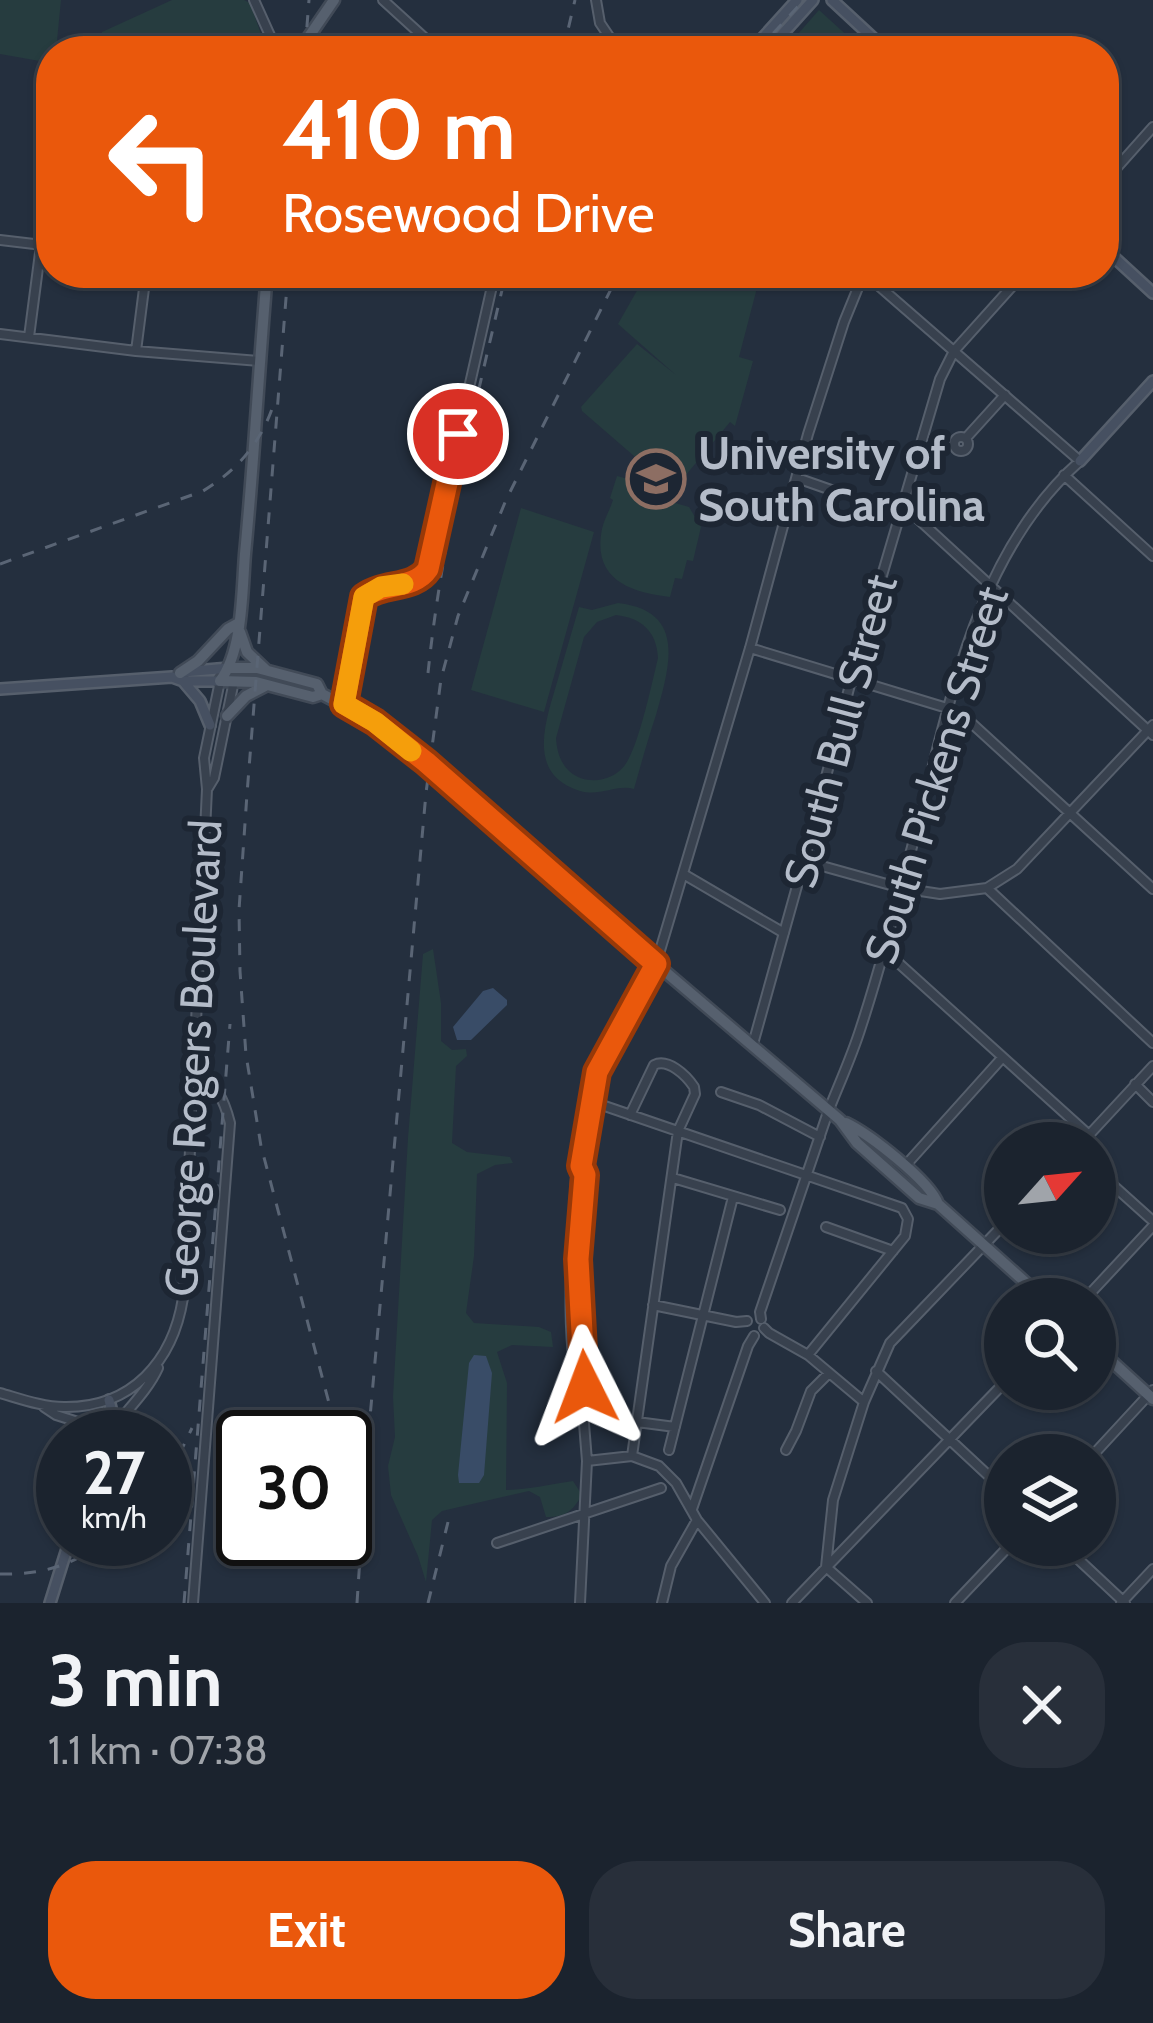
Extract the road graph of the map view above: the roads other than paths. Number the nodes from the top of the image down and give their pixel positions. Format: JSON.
{"nodes":[{"id":1,"x":254,"y":0,"type":"edge"},
{"id":2,"x":334,"y":0,"type":"edge"},
{"id":3,"x":383,"y":0,"type":"edge"},
{"id":4,"x":596,"y":0,"type":"edge"},
{"id":5,"x":797,"y":0,"type":"edge"},
{"id":6,"x":813,"y":0,"type":"edge"},
{"id":7,"x":832,"y":0,"type":"edge"},
{"id":8,"x":270,"y":36,"type":"edge"},
{"id":9,"x":309,"y":36,"type":"edge"},
{"id":10,"x":423,"y":36,"type":"edge"},
{"id":11,"x":608,"y":36,"type":"edge"},
{"id":12,"x":765,"y":36,"type":"edge"},
{"id":13,"x":781,"y":36,"type":"edge"},
{"id":14,"x":871,"y":36,"type":"edge"},
{"id":15,"x":1153,"y":128,"type":"edge"},
{"id":16,"x":1119,"y":165,"type":"edge"},
{"id":17,"x":0,"y":240,"type":"edge"},
{"id":18,"x":36,"y":245,"type":"edge"},
{"id":19,"x":1119,"y":262,"type":"edge"},
{"id":20,"x":38,"y":288,"type":"edge"},
{"id":21,"x":144,"y":288,"type":"edge"},
{"id":22,"x":266,"y":288,"type":"edge"},
{"id":23,"x":491,"y":288,"type":"edge"},
{"id":24,"x":858,"y":288,"type":"edge"},
{"id":25,"x":882,"y":288,"type":"edge"},
{"id":26,"x":1011,"y":288,"type":"edge"},
{"id":27,"x":1153,"y":293,"type":"edge"},
{"id":28,"x":0,"y":334,"type":"edge"},
{"id":29,"x":29,"y":338,"type":"junction"},
{"id":30,"x":136,"y":351,"type":"junction"},
{"id":31,"x":955,"y":351,"type":"junction"},
{"id":32,"x":260,"y":361,"type":"junction"},
{"id":33,"x":1153,"y":381,"type":"edge"},
{"id":34,"x":1005,"y":395,"type":"junction"},
{"id":35,"x":966,"y":438,"type":"dead end"},
{"id":36,"x":1080,"y":461,"type":"junction"},
{"id":37,"x":1064,"y":475,"type":"junction"},
{"id":38,"x":797,"y":478,"type":"junction"},
{"id":39,"x":834,"y":491,"type":"dead end"},
{"id":40,"x":904,"y":506,"type":"junction"},
{"id":41,"x":1153,"y":556,"type":"edge"},
{"id":42,"x":989,"y":585,"type":"junction"},
{"id":43,"x":238,"y":623,"type":"junction"},
{"id":44,"x":750,"y":648,"type":"junction"},
{"id":45,"x":266,"y":670,"type":"junction"},
{"id":46,"x":232,"y":675,"type":"junction"},
{"id":47,"x":178,"y":677,"type":"junction"},
{"id":48,"x":852,"y":677,"type":"junction"},
{"id":49,"x":220,"y":681,"type":"junction"},
{"id":50,"x":267,"y":685,"type":"junction"},
{"id":51,"x":0,"y":689,"type":"edge"},
{"id":52,"x":322,"y":694,"type":"junction"},
{"id":53,"x":344,"y":704,"type":"junction"},
{"id":54,"x":947,"y":708,"type":"junction"},
{"id":55,"x":227,"y":716,"type":"junction"},
{"id":56,"x":210,"y":725,"type":"junction"},
{"id":57,"x":1151,"y":730,"type":"edge"},
{"id":58,"x":207,"y":789,"type":"junction"},
{"id":59,"x":1071,"y":814,"type":"junction"},
{"id":60,"x":804,"y":861,"type":"junction"},
{"id":61,"x":685,"y":875,"type":"junction"},
{"id":62,"x":901,"y":888,"type":"junction"},
{"id":63,"x":987,"y":888,"type":"junction"},
{"id":64,"x":1153,"y":889,"type":"edge"},
{"id":65,"x":784,"y":933,"type":"junction"},
{"id":66,"x":883,"y":949,"type":"junction"},
{"id":67,"x":656,"y":964,"type":"junction"},
{"id":68,"x":1153,"y":1043,"type":"edge"},
{"id":69,"x":752,"y":1044,"type":"junction"},
{"id":70,"x":1002,"y":1058,"type":"junction"},
{"id":71,"x":1153,"y":1066,"type":"edge"},
{"id":72,"x":194,"y":1071,"type":"junction"},
{"id":73,"x":1135,"y":1084,"type":"junction"},
{"id":74,"x":722,"y":1092,"type":"dead end"},
{"id":75,"x":593,"y":1102,"type":"junction"},
{"id":76,"x":1153,"y":1102,"type":"edge"},
{"id":77,"x":829,"y":1110,"type":"junction"},
{"id":78,"x":630,"y":1115,"type":"junction"},
{"id":79,"x":840,"y":1120,"type":"junction"},
{"id":80,"x":1073,"y":1122,"type":"edge"},
{"id":81,"x":1100,"y":1122,"type":"edge"},
{"id":82,"x":678,"y":1131,"type":"junction"},
{"id":83,"x":820,"y":1137,"type":"junction"},
{"id":84,"x":905,"y":1166,"type":"junction"},
{"id":85,"x":807,"y":1175,"type":"junction"},
{"id":86,"x":673,"y":1178,"type":"junction"},
{"id":87,"x":1116,"y":1188,"type":"edge"},
{"id":88,"x":734,"y":1197,"type":"junction"},
{"id":89,"x":938,"y":1204,"type":"junction"},
{"id":90,"x":780,"y":1210,"type":"dead end"},
{"id":91,"x":1153,"y":1224,"type":"edge"},
{"id":92,"x":826,"y":1228,"type":"dead end"},
{"id":93,"x":984,"y":1244,"type":"edge"},
{"id":94,"x":984,"y":1246,"type":"edge"},
{"id":95,"x":893,"y":1251,"type":"junction"},
{"id":96,"x":995,"y":1254,"type":"edge"},
{"id":97,"x":1021,"y":1278,"type":"edge"},
{"id":98,"x":1103,"y":1278,"type":"edge"},
{"id":99,"x":653,"y":1305,"type":"junction"},
{"id":100,"x":704,"y":1315,"type":"junction"},
{"id":101,"x":755,"y":1327,"type":"junction"},
{"id":102,"x":167,"y":1351,"type":"junction"},
{"id":103,"x":808,"y":1354,"type":"junction"},
{"id":104,"x":1116,"y":1364,"type":"edge"},
{"id":105,"x":876,"y":1370,"type":"junction"},
{"id":106,"x":830,"y":1373,"type":"junction"},
{"id":107,"x":0,"y":1394,"type":"edge"},
{"id":108,"x":1151,"y":1395,"type":"edge"},
{"id":109,"x":109,"y":1400,"type":"junction"},
{"id":110,"x":864,"y":1402,"type":"junction"},
{"id":111,"x":38,"y":1403,"type":"junction"},
{"id":112,"x":984,"y":1403,"type":"edge"},
{"id":113,"x":48,"y":1410,"type":"edge"},
{"id":114,"x":110,"y":1410,"type":"edge"},
{"id":115,"x":126,"y":1410,"type":"edge"},
{"id":116,"x":637,"y":1422,"type":"junction"},
{"id":117,"x":675,"y":1427,"type":"junction"},
{"id":118,"x":1114,"y":1434,"type":"edge"},
{"id":119,"x":949,"y":1439,"type":"junction"},
{"id":120,"x":669,"y":1450,"type":"dead end"},
{"id":121,"x":786,"y":1450,"type":"dead end"},
{"id":122,"x":632,"y":1456,"type":"junction"},
{"id":123,"x":586,"y":1461,"type":"junction"},
{"id":124,"x":984,"y":1472,"type":"edge"},
{"id":125,"x":661,"y":1488,"type":"dead end"},
{"id":126,"x":586,"y":1512,"type":"junction"},
{"id":127,"x":694,"y":1515,"type":"junction"},
{"id":128,"x":497,"y":1543,"type":"dead end"},
{"id":129,"x":62,"y":1566,"type":"edge"},
{"id":130,"x":990,"y":1566,"type":"edge"},
{"id":131,"x":1085,"y":1566,"type":"edge"},
{"id":132,"x":826,"y":1567,"type":"junction"},
{"id":133,"x":1153,"y":1569,"type":"edge"},
{"id":134,"x":1122,"y":1602,"type":"edge"},
{"id":135,"x":50,"y":1603,"type":"edge"},
{"id":136,"x":193,"y":1603,"type":"edge"},
{"id":137,"x":580,"y":1603,"type":"edge"},
{"id":138,"x":662,"y":1603,"type":"edge"},
{"id":139,"x":765,"y":1603,"type":"edge"},
{"id":140,"x":792,"y":1603,"type":"edge"},
{"id":141,"x":868,"y":1603,"type":"edge"},
{"id":142,"x":955,"y":1603,"type":"edge"}],
"edges":[{"from":1,"to":8,"type":"street"},
{"from":2,"to":9,"type":"main road"},
{"from":3,"to":10,"type":"street"},
{"from":4,"to":11,"type":"street"},
{"from":5,"to":12,"type":"street"},
{"from":6,"to":13,"type":"street"},
{"from":7,"to":14,"type":"street"},
{"from":15,"to":16,"type":"street"},
{"from":17,"to":18,"type":"street"},
{"from":19,"to":27,"type":"street"},
{"from":20,"to":29,"type":"street"},
{"from":21,"to":30,"type":"street"},
{"from":22,"to":32,"type":"main road"},
{"from":23,"to":53,"type":"street"},
{"from":24,"to":38,"type":"street"},
{"from":25,"to":31,"type":"street"},
{"from":26,"to":31,"type":"street","name":"South Bull Street"},
{"from":28,"to":29,"type":"street"},
{"from":29,"to":30,"type":"street"},
{"from":30,"to":32,"type":"street"},
{"from":31,"to":34,"type":"street"},
{"from":31,"to":40,"type":"street","name":"South Bull Street"},
{"from":32,"to":43,"type":"main road"},
{"from":33,"to":36,"type":"street"},
{"from":34,"to":35,"type":"street"},
{"from":34,"to":36,"type":"street"},
{"from":36,"to":37,"type":"street","name":"South Pickens Street"},
{"from":37,"to":41,"type":"street"},
{"from":37,"to":42,"type":"street","name":"South Pickens Street"},
{"from":38,"to":39,"type":"street"},
{"from":38,"to":44,"type":"street"},
{"from":40,"to":42,"type":"street"},
{"from":40,"to":48,"type":"street","name":"South Bull Street"},
{"from":42,"to":54,"type":"street","name":"South Pickens Street"},
{"from":42,"to":57,"type":"street"},
{"from":43,"to":45,"type":"main road"},
{"from":43,"to":46,"type":"main road"},
{"from":43,"to":47,"type":"main road"},
{"from":44,"to":48,"type":"street"},
{"from":44,"to":61,"type":"street"},
{"from":45,"to":46,"type":"main road"},
{"from":45,"to":52,"type":"main road"},
{"from":46,"to":47,"type":"street"},
{"from":46,"to":49,"type":"main road"},
{"from":46,"to":50,"type":"main road"},
{"from":46,"to":55,"type":"street","name":"George Rogers Boulevard"},
{"from":47,"to":49,"type":"street"},
{"from":47,"to":51,"type":"street"},
{"from":47,"to":56,"type":"street"},
{"from":48,"to":54,"type":"street"},
{"from":48,"to":60,"type":"street","name":"South Bull Street"},
{"from":49,"to":56,"type":"street","name":"George Rogers Boulevard"},
{"from":50,"to":52,"type":"main road"},
{"from":50,"to":55,"type":"main road"},
{"from":52,"to":53,"type":"main road"},
{"from":53,"to":67,"type":"main road"},
{"from":54,"to":59,"type":"street"},
{"from":54,"to":62,"type":"street","name":"South Pickens Street"},
{"from":55,"to":58,"type":"street","name":"George Rogers Boulevard"},
{"from":56,"to":58,"type":"street","name":"George Rogers Boulevard"},
{"from":57,"to":59,"type":"street"},
{"from":58,"to":72,"type":"street","name":"George Rogers Boulevard"},
{"from":59,"to":63,"type":"street"},
{"from":59,"to":64,"type":"street"},
{"from":60,"to":62,"type":"street"},
{"from":60,"to":65,"type":"street","name":"South Bull Street"},
{"from":61,"to":65,"type":"street"},
{"from":61,"to":67,"type":"street"},
{"from":62,"to":63,"type":"street"},
{"from":62,"to":66,"type":"street","name":"South Pickens Street"},
{"from":63,"to":68,"type":"street"},
{"from":65,"to":69,"type":"street","name":"South Bull Street"},
{"from":66,"to":70,"type":"street"},
{"from":66,"to":77,"type":"street","name":"South Pickens Street"},
{"from":67,"to":69,"type":"main road"},
{"from":67,"to":75,"type":"street"},
{"from":69,"to":77,"type":"main road"},
{"from":70,"to":80,"type":"street"},
{"from":70,"to":84,"type":"street"},
{"from":71,"to":73,"type":"street"},
{"from":72,"to":102,"type":"street","name":"George Rogers Boulevard"},
{"from":72,"to":136,"type":"street"},
{"from":73,"to":76,"type":"street"},
{"from":73,"to":81,"type":"street"},
{"from":74,"to":83,"type":"street"},
{"from":75,"to":78,"type":"street"},
{"from":75,"to":123,"type":"street"},
{"from":77,"to":79,"type":"main road"},
{"from":77,"to":83,"type":"street"},
{"from":78,"to":82,"type":"street"},
{"from":78,"to":82,"type":"street"},
{"from":79,"to":84,"type":"main road"},
{"from":79,"to":89,"type":"main road"},
{"from":82,"to":85,"type":"street"},
{"from":82,"to":86,"type":"street"},
{"from":83,"to":85,"type":"street"},
{"from":84,"to":89,"type":"main road"},
{"from":85,"to":95,"type":"street"},
{"from":85,"to":101,"type":"street"},
{"from":86,"to":88,"type":"street"},
{"from":86,"to":99,"type":"street"},
{"from":87,"to":91,"type":"street"},
{"from":88,"to":90,"type":"street"},
{"from":88,"to":100,"type":"street"},
{"from":89,"to":93,"type":"main road"},
{"from":91,"to":98,"type":"street"},
{"from":92,"to":95,"type":"street"},
{"from":94,"to":105,"type":"street"},
{"from":95,"to":103,"type":"street"},
{"from":96,"to":97,"type":"main road"},
{"from":99,"to":100,"type":"street"},
{"from":99,"to":116,"type":"street"},
{"from":100,"to":101,"type":"street"},
{"from":100,"to":117,"type":"street"},
{"from":101,"to":103,"type":"street"},
{"from":101,"to":127,"type":"street"},
{"from":102,"to":109,"type":"street","name":"George Rogers Boulevard"},
{"from":102,"to":115,"type":"street"},
{"from":103,"to":106,"type":"street"},
{"from":104,"to":108,"type":"main road"},
{"from":105,"to":110,"type":"street"},
{"from":105,"to":119,"type":"street"},
{"from":106,"to":110,"type":"street"},
{"from":106,"to":121,"type":"street"},
{"from":107,"to":111,"type":"street"},
{"from":108,"to":118,"type":"street"},
{"from":109,"to":111,"type":"street"},
{"from":109,"to":114,"type":"street"},
{"from":110,"to":132,"type":"street"},
{"from":111,"to":113,"type":"street"},
{"from":112,"to":119,"type":"street"},
{"from":116,"to":117,"type":"street"},
{"from":116,"to":122,"type":"street"},
{"from":117,"to":120,"type":"street"},
{"from":119,"to":124,"type":"street"},
{"from":119,"to":132,"type":"street"},
{"from":122,"to":123,"type":"street"},
{"from":122,"to":127,"type":"street"},
{"from":123,"to":126,"type":"street"},
{"from":125,"to":126,"type":"street"},
{"from":126,"to":128,"type":"street"},
{"from":126,"to":137,"type":"street"},
{"from":127,"to":138,"type":"street"},
{"from":127,"to":139,"type":"street"},
{"from":129,"to":135,"type":"street"},
{"from":130,"to":142,"type":"street"},
{"from":131,"to":134,"type":"street"},
{"from":132,"to":140,"type":"street"},
{"from":132,"to":141,"type":"street"},
{"from":133,"to":134,"type":"street"}]}
